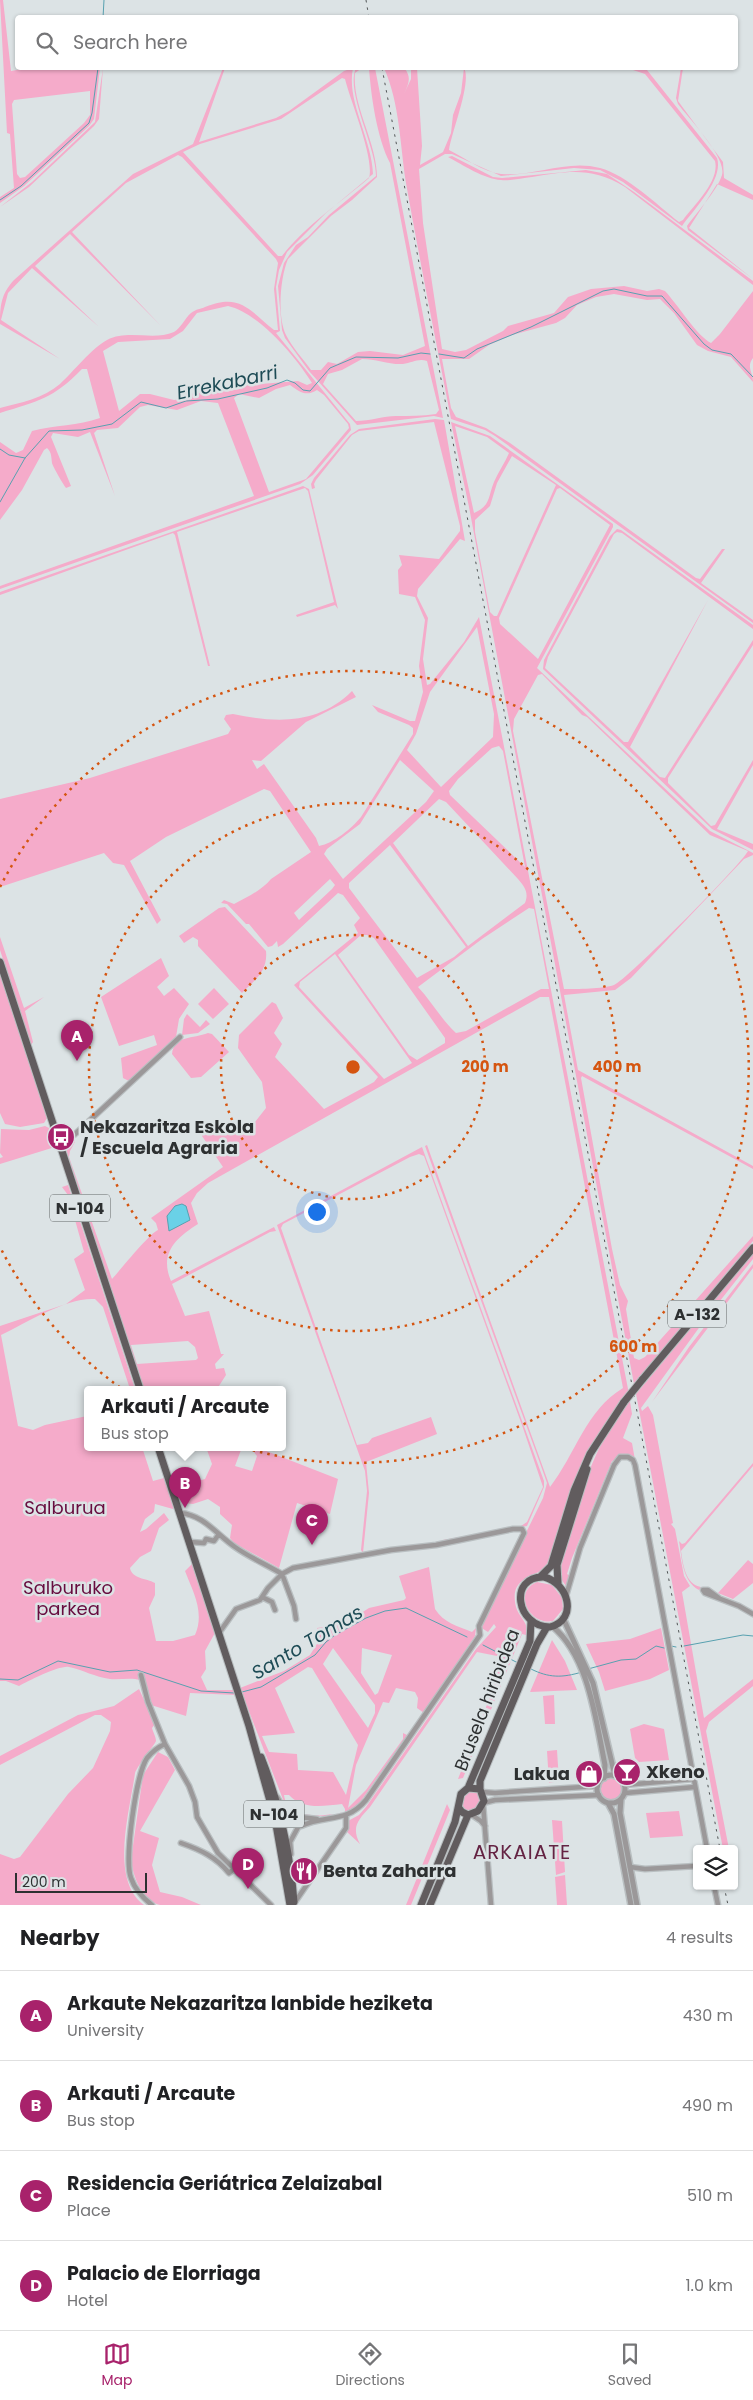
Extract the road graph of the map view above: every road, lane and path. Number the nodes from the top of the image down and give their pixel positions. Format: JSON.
{"nodes":[{"id":1,"x":0,"y":962,"type":"edge"},
{"id":2,"x":180,"y":1037,"type":"dead end"},
{"id":3,"x":59,"y":1142,"type":"junction"},
{"id":4,"x":753,"y":1248,"type":"edge"},
{"id":5,"x":139,"y":1386,"type":"edge"},
{"id":6,"x":605,"y":1430,"type":"junction"},
{"id":7,"x":159,"y":1451,"type":"edge"},
{"id":8,"x":180,"y":1513,"type":"junction"},
{"id":9,"x":219,"y":1534,"type":"junction"},
{"id":10,"x":190,"y":1542,"type":"junction"},
{"id":11,"x":282,"y":1574,"type":"junction"},
{"id":12,"x":540,"y":1577,"type":"junction"},
{"id":13,"x":558,"y":1583,"type":"junction"},
{"id":14,"x":566,"y":1596,"type":"junction"},
{"id":15,"x":262,"y":1597,"type":"junction"},
{"id":16,"x":719,"y":1598,"type":"dead end"},
{"id":17,"x":275,"y":1610,"type":"dead end"},
{"id":18,"x":753,"y":1614,"type":"edge"},
{"id":19,"x":563,"y":1618,"type":"junction"},
{"id":20,"x":296,"y":1619,"type":"dead end"},
{"id":21,"x":531,"y":1621,"type":"junction"},
{"id":22,"x":550,"y":1626,"type":"junction"},
{"id":23,"x":219,"y":1633,"type":"junction"},
{"id":24,"x":531,"y":1648,"type":"junction"},
{"id":25,"x":141,"y":1676,"type":"dead end"},
{"id":26,"x":519,"y":1677,"type":"junction"},
{"id":27,"x":249,"y":1726,"type":"junction"},
{"id":28,"x":161,"y":1735,"type":"junction"},
{"id":29,"x":165,"y":1744,"type":"junction"},
{"id":30,"x":156,"y":1749,"type":"junction"},
{"id":31,"x":169,"y":1752,"type":"junction"},
{"id":32,"x":615,"y":1776,"type":"junction"},
{"id":33,"x":604,"y":1778,"type":"junction"},
{"id":34,"x":694,"y":1779,"type":"junction"},
{"id":35,"x":270,"y":1780,"type":"junction"},
{"id":36,"x":624,"y":1785,"type":"junction"},
{"id":37,"x":598,"y":1786,"type":"junction"},
{"id":38,"x":695,"y":1787,"type":"junction"},
{"id":39,"x":468,"y":1788,"type":"junction"},
{"id":40,"x":481,"y":1790,"type":"junction"},
{"id":41,"x":624,"y":1792,"type":"junction"},
{"id":42,"x":599,"y":1794,"type":"junction"},
{"id":43,"x":621,"y":1799,"type":"junction"},
{"id":44,"x":608,"y":1802,"type":"junction"},
{"id":45,"x":483,"y":1804,"type":"junction"},
{"id":46,"x":459,"y":1808,"type":"junction"},
{"id":47,"x":470,"y":1815,"type":"junction"},
{"id":48,"x":346,"y":1816,"type":"junction"},
{"id":49,"x":297,"y":1817,"type":"junction"},
{"id":50,"x":326,"y":1820,"type":"junction"},
{"id":51,"x":283,"y":1821,"type":"junction"},
{"id":52,"x":301,"y":1826,"type":"junction"},
{"id":53,"x":486,"y":1828,"type":"junction"},
{"id":54,"x":181,"y":1843,"type":"dead end"},
{"id":55,"x":706,"y":1845,"type":"edge"},
{"id":56,"x":284,"y":1865,"type":"junction"},
{"id":57,"x":693,"y":1866,"type":"edge"},
{"id":58,"x":630,"y":1867,"type":"junction"},
{"id":59,"x":235,"y":1868,"type":"junction"},
{"id":60,"x":291,"y":1872,"type":"junction"},
{"id":61,"x":715,"y":1890,"type":"edge"},
{"id":62,"x":292,"y":1904,"type":"edge"},
{"id":63,"x":152,"y":1905,"type":"edge"},
{"id":64,"x":271,"y":1905,"type":"edge"},
{"id":65,"x":421,"y":1905,"type":"edge"},
{"id":66,"x":430,"y":1905,"type":"edge"},
{"id":67,"x":491,"y":1905,"type":"edge"},
{"id":68,"x":631,"y":1905,"type":"edge"},
{"id":69,"x":638,"y":1905,"type":"edge"},
{"id":70,"x":718,"y":1905,"type":"edge"}],
"edges":[{"from":1,"to":3,"type":"main road","number":"N-104"},
{"from":2,"to":3,"type":"street"},
{"from":3,"to":5,"type":"main road","number":"N-104"},
{"from":4,"to":6,"type":"main road","number":"A-132","bridge":true},
{"from":6,"to":12,"type":"main road","number":"A-132"},
{"from":6,"to":13,"type":"main road","number":"A-132"},
{"from":7,"to":8,"type":"main road","number":"N-104"},
{"from":8,"to":9,"type":"street"},
{"from":8,"to":10,"type":"main road","number":"N-104"},
{"from":9,"to":10,"type":"street"},
{"from":9,"to":11,"type":"street"},
{"from":10,"to":23,"type":"main road","number":"N-104"},
{"from":11,"to":15,"type":"street"},
{"from":11,"to":20,"type":"street"},
{"from":11,"to":48,"type":"street"},
{"from":12,"to":13,"type":"main road"},
{"from":12,"to":21,"type":"main road"},
{"from":13,"to":14,"type":"main road"},
{"from":14,"to":19,"type":"main road"},
{"from":14,"to":34,"type":"street"},
{"from":15,"to":17,"type":"street"},
{"from":15,"to":23,"type":"street"},
{"from":16,"to":18,"type":"street"},
{"from":19,"to":22,"type":"main road"},
{"from":19,"to":32,"type":"street"},
{"from":21,"to":22,"type":"main road"},
{"from":21,"to":24,"type":"main road","name":"Brusela hiribidea"},
{"from":22,"to":24,"type":"main road","name":"Brusela hiribidea"},
{"from":22,"to":33,"type":"street"},
{"from":23,"to":27,"type":"main road","number":"N-104"},
{"from":24,"to":26,"type":"main road","name":"Brusela hiribidea"},
{"from":25,"to":28,"type":"street"},
{"from":26,"to":39,"type":"main road","name":"Brusela hiribidea"},
{"from":26,"to":40,"type":"main road","name":"Brusela hiribidea"},
{"from":27,"to":35,"type":"main road","number":"N-104"},
{"from":27,"to":56,"type":"main road","number":"N-104"},
{"from":28,"to":29,"type":"street"},
{"from":28,"to":30,"type":"street"},
{"from":29,"to":30,"type":"street"},
{"from":29,"to":31,"type":"street"},
{"from":30,"to":31,"type":"street"},
{"from":30,"to":63,"type":"street"},
{"from":31,"to":59,"type":"street"},
{"from":32,"to":33,"type":"street"},
{"from":32,"to":36,"type":"street"},
{"from":33,"to":37,"type":"street"},
{"from":34,"to":36,"type":"street"},
{"from":34,"to":38,"type":"street"},
{"from":35,"to":49,"type":"street"},
{"from":35,"to":51,"type":"main road","number":"N-104"},
{"from":36,"to":41,"type":"street"},
{"from":37,"to":40,"type":"street"},
{"from":37,"to":42,"type":"street"},
{"from":38,"to":41,"type":"street"},
{"from":38,"to":55,"type":"street"},
{"from":39,"to":40,"type":"main road"},
{"from":39,"to":46,"type":"main road"},
{"from":40,"to":45,"type":"main road"},
{"from":41,"to":43,"type":"street"},
{"from":42,"to":44,"type":"street"},
{"from":42,"to":45,"type":"street"},
{"from":43,"to":44,"type":"street"},
{"from":43,"to":58,"type":"street"},
{"from":44,"to":68,"type":"street"},
{"from":45,"to":47,"type":"main road"},
{"from":45,"to":53,"type":"street"},
{"from":46,"to":47,"type":"main road"},
{"from":46,"to":65,"type":"main road"},
{"from":47,"to":53,"type":"street"},
{"from":47,"to":66,"type":"main road"},
{"from":48,"to":50,"type":"street"},
{"from":48,"to":62,"type":"street"},
{"from":49,"to":50,"type":"street"},
{"from":49,"to":51,"type":"street"},
{"from":49,"to":52,"type":"street"},
{"from":50,"to":52,"type":"street"},
{"from":51,"to":56,"type":"street"},
{"from":51,"to":60,"type":"main road","number":"N-104"},
{"from":52,"to":60,"type":"street"},
{"from":53,"to":67,"type":"street"},
{"from":54,"to":59,"type":"street"},
{"from":56,"to":62,"type":"main road","number":"N-104"},
{"from":57,"to":58,"type":"street"},
{"from":58,"to":69,"type":"street"},
{"from":59,"to":64,"type":"street"},
{"from":60,"to":62,"type":"main road","number":"N-104"},
{"from":61,"to":70,"type":"street"}]}
